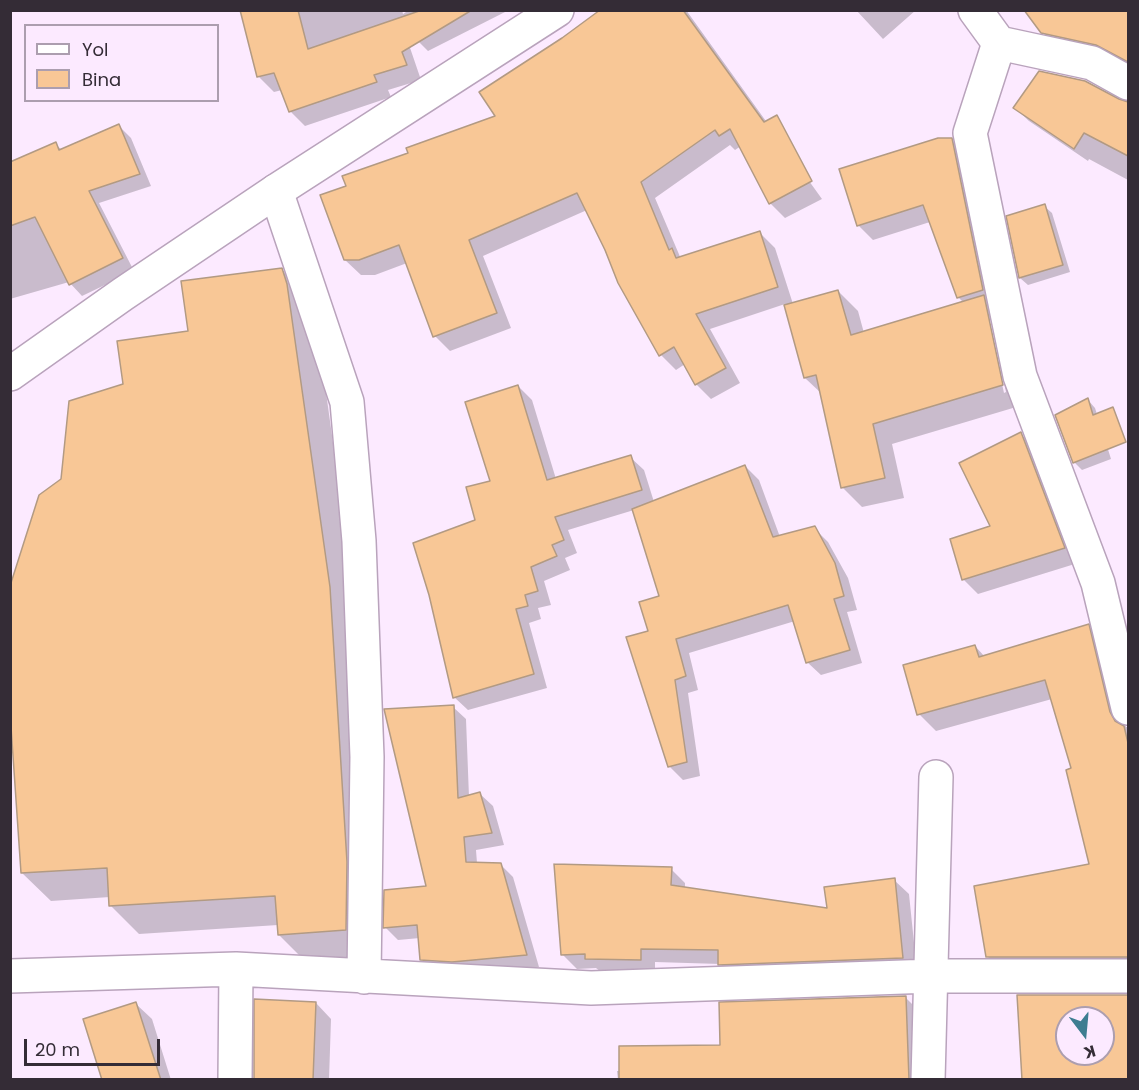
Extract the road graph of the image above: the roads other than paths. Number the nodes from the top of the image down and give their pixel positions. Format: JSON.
{"nodes":[{"id":1,"x":557,"y":10,"type":"edge"},
{"id":2,"x":975,"y":10,"type":"edge"},
{"id":3,"x":999,"y":43,"type":"junction"},
{"id":4,"x":1128,"y":83,"type":"edge"},
{"id":5,"x":276,"y":191,"type":"junction"},
{"id":6,"x":11,"y":375,"type":"edge"},
{"id":7,"x":1128,"y":708,"type":"edge"},
{"id":8,"x":936,"y":777,"type":"dead end"},
{"id":9,"x":236,"y":969,"type":"junction"},
{"id":10,"x":10,"y":976,"type":"edge"},
{"id":11,"x":932,"y":976,"type":"junction"},
{"id":12,"x":1128,"y":976,"type":"edge"},
{"id":13,"x":364,"y":977,"type":"junction"},
{"id":14,"x":235,"y":1080,"type":"edge"},
{"id":15,"x":928,"y":1080,"type":"edge"}],
"edges":[{"from":1,"to":5,"type":"street"},
{"from":2,"to":3,"type":"street"},
{"from":3,"to":4,"type":"street"},
{"from":3,"to":7,"type":"street"},
{"from":5,"to":6,"type":"street"},
{"from":5,"to":13,"type":"street"},
{"from":8,"to":11,"type":"street"},
{"from":9,"to":10,"type":"street"},
{"from":9,"to":13,"type":"street"},
{"from":9,"to":14,"type":"street"},
{"from":11,"to":12,"type":"street"},
{"from":11,"to":13,"type":"street"},
{"from":11,"to":15,"type":"street"}]}
